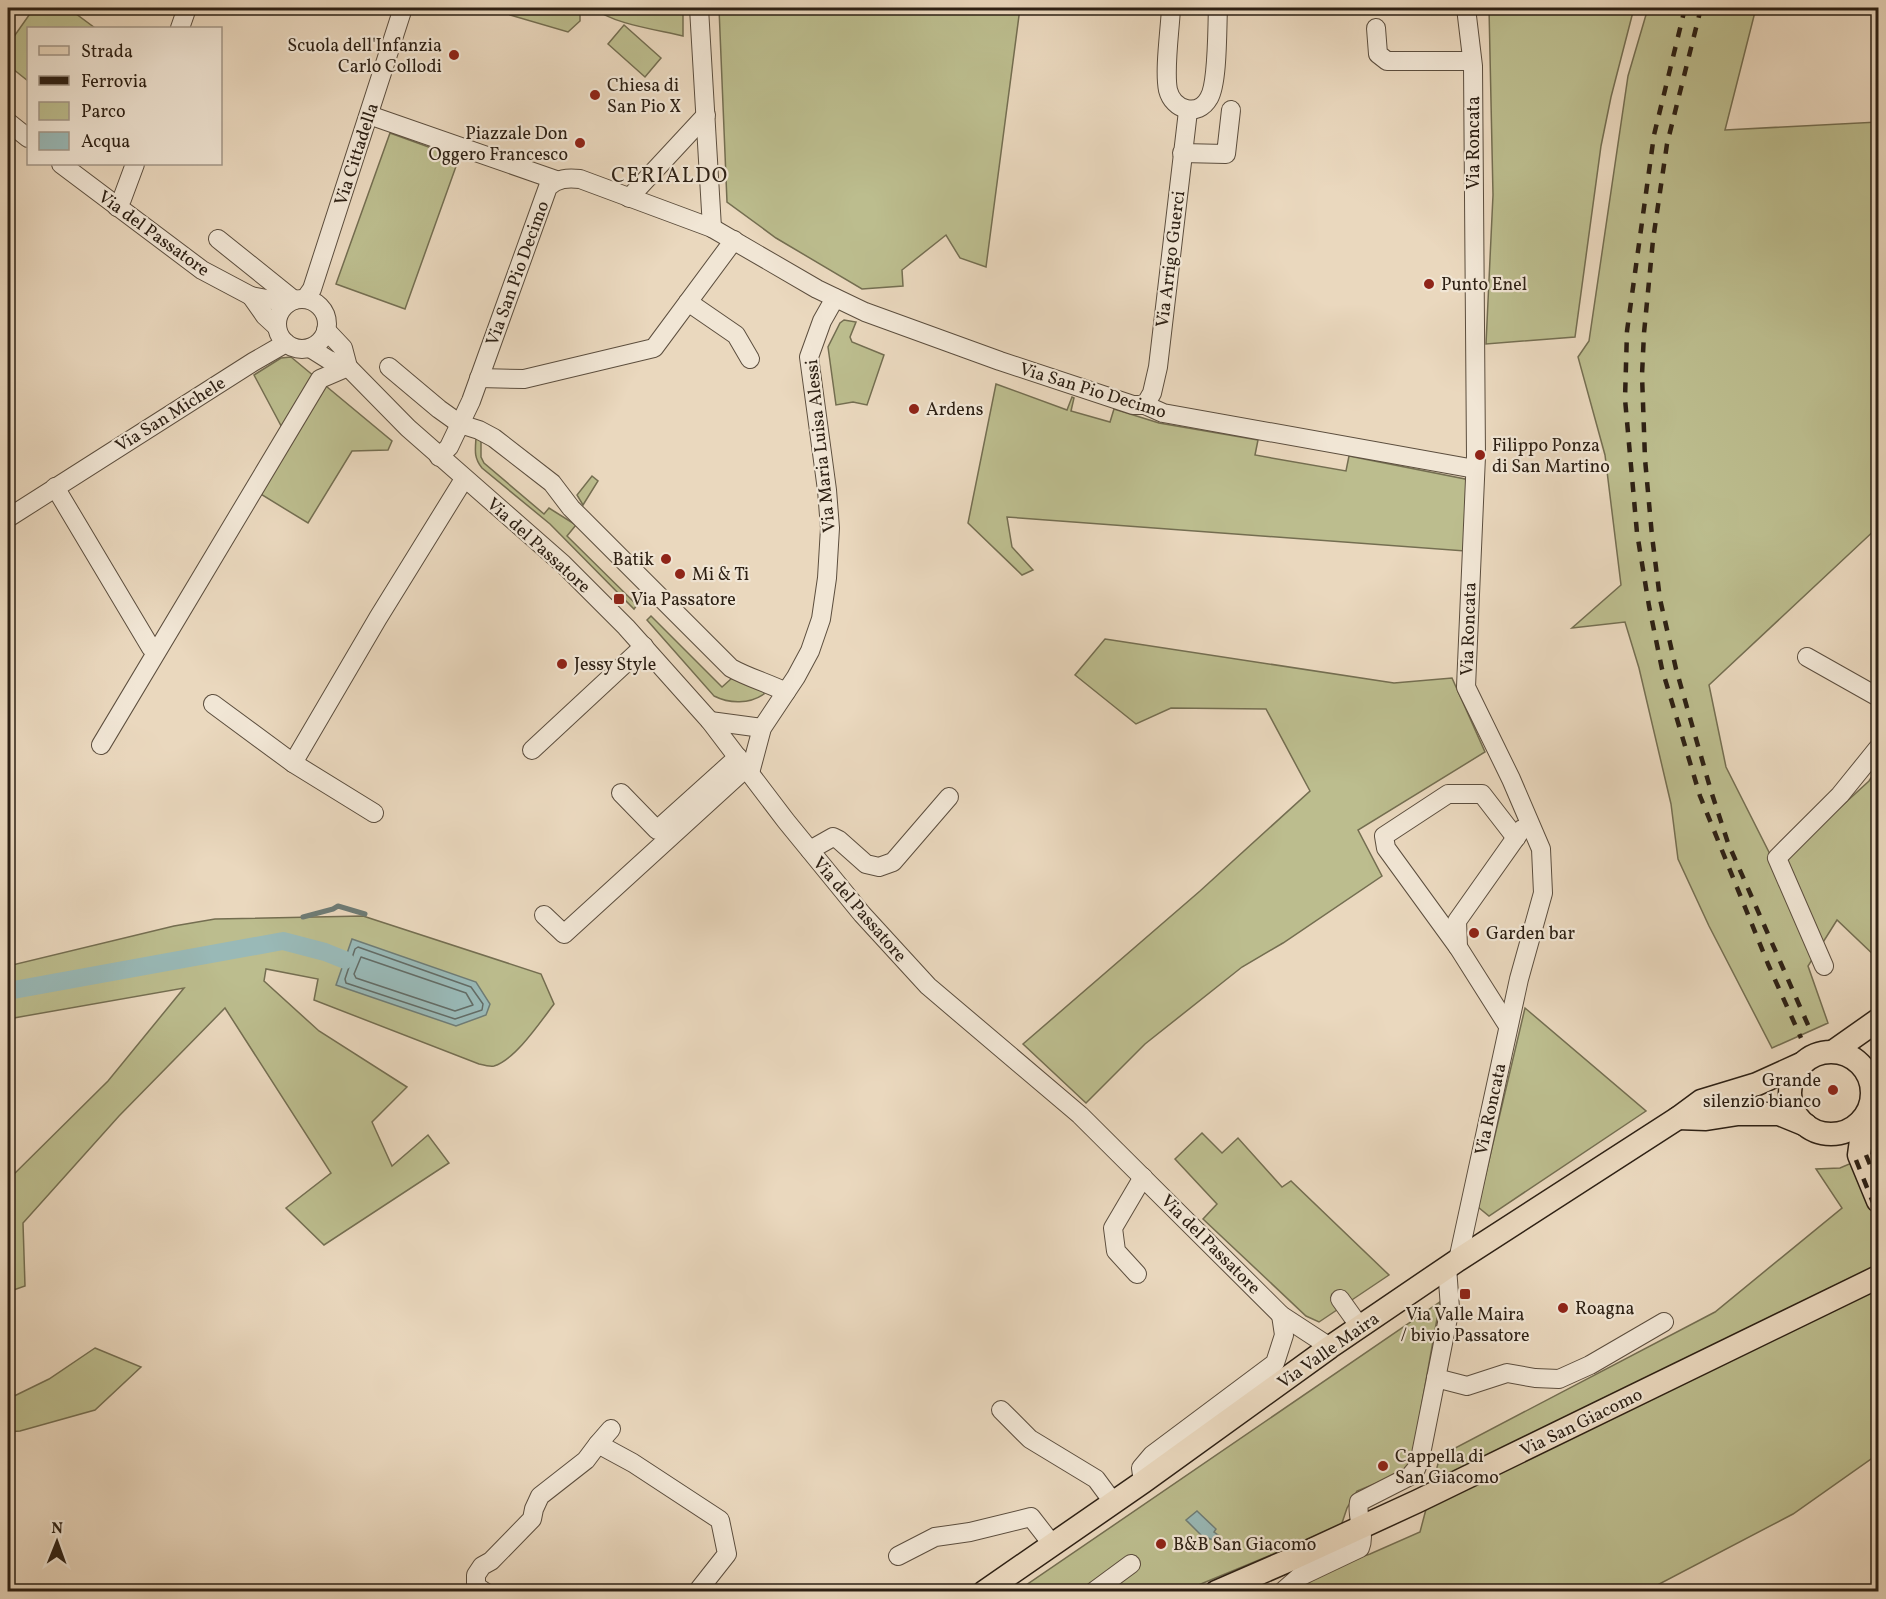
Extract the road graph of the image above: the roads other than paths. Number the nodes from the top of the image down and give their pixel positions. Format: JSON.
{"nodes":[{"id":1,"x":187,"y":8,"type":"edge"},
{"id":2,"x":403,"y":8,"type":"edge"},
{"id":3,"x":699,"y":8,"type":"edge"},
{"id":4,"x":1171,"y":8,"type":"edge"},
{"id":5,"x":1218,"y":8,"type":"edge"},
{"id":6,"x":1466,"y":8,"type":"edge"},
{"id":7,"x":180,"y":27,"type":"edge"},
{"id":8,"x":1376,"y":28,"type":"dead end"},
{"id":9,"x":1472,"y":61,"type":"junction"},
{"id":10,"x":1231,"y":110,"type":"dead end"},
{"id":11,"x":1188,"y":111,"type":"junction"},
{"id":12,"x":369,"y":115,"type":"junction"},
{"id":13,"x":706,"y":115,"type":"junction"},
{"id":14,"x":8,"y":122,"type":"edge"},
{"id":15,"x":27,"y":137,"type":"edge"},
{"id":16,"x":1182,"y":153,"type":"junction"},
{"id":17,"x":62,"y":165,"type":"edge"},
{"id":18,"x":135,"y":165,"type":"edge"},
{"id":19,"x":556,"y":180,"type":"junction"},
{"id":20,"x":629,"y":198,"type":"junction"},
{"id":21,"x":117,"y":207,"type":"junction"},
{"id":22,"x":712,"y":228,"type":"junction"},
{"id":23,"x":218,"y":239,"type":"dead end"},
{"id":24,"x":734,"y":240,"type":"junction"},
{"id":25,"x":251,"y":296,"type":"junction"},
{"id":26,"x":835,"y":298,"type":"junction"},
{"id":27,"x":296,"y":301,"type":"junction"},
{"id":28,"x":688,"y":302,"type":"junction"},
{"id":29,"x":327,"y":330,"type":"junction"},
{"id":30,"x":282,"y":335,"type":"junction"},
{"id":31,"x":310,"y":348,"type":"junction"},
{"id":32,"x":750,"y":359,"type":"dead end"},
{"id":33,"x":348,"y":367,"type":"junction"},
{"id":34,"x":389,"y":367,"type":"dead end"},
{"id":35,"x":479,"y":378,"type":"junction"},
{"id":36,"x":1145,"y":405,"type":"junction"},
{"id":37,"x":460,"y":424,"type":"junction"},
{"id":38,"x":439,"y":457,"type":"junction"},
{"id":39,"x":1475,"y":469,"type":"junction"},
{"id":40,"x":464,"y":479,"type":"junction"},
{"id":41,"x":55,"y":487,"type":"junction"},
{"id":42,"x":8,"y":518,"type":"edge"},
{"id":43,"x":644,"y":646,"type":"junction"},
{"id":44,"x":151,"y":648,"type":"dead end"},
{"id":45,"x":1807,"y":657,"type":"dead end"},
{"id":46,"x":786,"y":692,"type":"junction"},
{"id":47,"x":1878,"y":697,"type":"edge"},
{"id":48,"x":213,"y":704,"type":"dead end"},
{"id":49,"x":710,"y":721,"type":"junction"},
{"id":50,"x":762,"y":728,"type":"junction"},
{"id":51,"x":100,"y":745,"type":"dead end"},
{"id":52,"x":1878,"y":748,"type":"edge"},
{"id":53,"x":532,"y":750,"type":"dead end"},
{"id":54,"x":293,"y":763,"type":"junction"},
{"id":55,"x":745,"y":766,"type":"junction"},
{"id":56,"x":621,"y":793,"type":"dead end"},
{"id":57,"x":950,"y":797,"type":"dead end"},
{"id":58,"x":374,"y":813,"type":"dead end"},
{"id":59,"x":1529,"y":820,"type":"junction"},
{"id":60,"x":1516,"y":838,"type":"junction"},
{"id":61,"x":810,"y":850,"type":"junction"},
{"id":62,"x":544,"y":915,"type":"dead end"},
{"id":63,"x":1458,"y":947,"type":"junction"},
{"id":64,"x":1824,"y":966,"type":"dead end"},
{"id":65,"x":1878,"y":1020,"type":"edge"},
{"id":66,"x":1509,"y":1026,"type":"junction"},
{"id":67,"x":1834,"y":1051,"type":"junction"},
{"id":68,"x":1801,"y":1064,"type":"junction"},
{"id":69,"x":1875,"y":1093,"type":"edge"},
{"id":70,"x":1678,"y":1118,"type":"junction"},
{"id":71,"x":1862,"y":1120,"type":"junction"},
{"id":72,"x":1806,"y":1125,"type":"junction"},
{"id":73,"x":1828,"y":1134,"type":"junction"},
{"id":74,"x":1859,"y":1155,"type":"junction"},
{"id":75,"x":1143,"y":1177,"type":"junction"},
{"id":76,"x":1878,"y":1201,"type":"edge"},
{"id":77,"x":1453,"y":1264,"type":"junction"},
{"id":78,"x":1137,"y":1274,"type":"dead end"},
{"id":79,"x":1878,"y":1277,"type":"edge"},
{"id":80,"x":1340,"y":1299,"type":"dead end"},
{"id":81,"x":1281,"y":1315,"type":"junction"},
{"id":82,"x":1664,"y":1322,"type":"dead end"},
{"id":83,"x":1360,"y":1327,"type":"junction"},
{"id":84,"x":1330,"y":1347,"type":"junction"},
{"id":85,"x":1436,"y":1378,"type":"junction"},
{"id":86,"x":1001,"y":1410,"type":"dead end"},
{"id":87,"x":611,"y":1429,"type":"dead end"},
{"id":88,"x":598,"y":1444,"type":"junction"},
{"id":89,"x":1143,"y":1482,"type":"junction"},
{"id":90,"x":1113,"y":1502,"type":"junction"},
{"id":91,"x":1361,"y":1527,"type":"junction"},
{"id":92,"x":1052,"y":1544,"type":"junction"},
{"id":93,"x":898,"y":1556,"type":"dead end"},
{"id":94,"x":1131,"y":1564,"type":"dead end"},
{"id":95,"x":485,"y":1592,"type":"edge"},
{"id":96,"x":697,"y":1592,"type":"edge"},
{"id":97,"x":984,"y":1592,"type":"edge"},
{"id":98,"x":1093,"y":1592,"type":"edge"},
{"id":99,"x":1216,"y":1592,"type":"edge"},
{"id":100,"x":1282,"y":1592,"type":"edge"}],
"edges":[{"from":1,"to":7,"type":"street"},
{"from":2,"to":12,"type":"street","name":"Via Cittadella"},
{"from":3,"to":13,"type":"street"},
{"from":4,"to":11,"type":"street"},
{"from":5,"to":11,"type":"street"},
{"from":6,"to":9,"type":"street","name":"Via Roncata"},
{"from":8,"to":9,"type":"street"},
{"from":9,"to":39,"type":"street","name":"Via Roncata"},
{"from":10,"to":16,"type":"street"},
{"from":11,"to":16,"type":"street","name":"Via Arrigo Guerci"},
{"from":12,"to":19,"type":"street"},
{"from":12,"to":27,"type":"street","name":"Via Cittadella"},
{"from":13,"to":20,"type":"street"},
{"from":13,"to":22,"type":"street"},
{"from":14,"to":15,"type":"street"},
{"from":16,"to":36,"type":"street","name":"Via Arrigo Guerci"},
{"from":17,"to":21,"type":"street","name":"Via del Passatore"},
{"from":18,"to":21,"type":"street"},
{"from":19,"to":20,"type":"street","name":"Via San Pio Decimo"},
{"from":19,"to":35,"type":"street","name":"Via San Pio Decimo"},
{"from":20,"to":22,"type":"street","name":"Via San Pio Decimo"},
{"from":21,"to":25,"type":"street","name":"Via del Passatore"},
{"from":22,"to":24,"type":"street","name":"Via San Pio Decimo"},
{"from":23,"to":27,"type":"street"},
{"from":24,"to":26,"type":"street","name":"Via San Pio Decimo"},
{"from":24,"to":28,"type":"street"},
{"from":25,"to":27,"type":"street","name":"Via del Passatore"},
{"from":25,"to":30,"type":"street","name":"Via del Passatore"},
{"from":26,"to":36,"type":"street","name":"Via San Pio Decimo"},
{"from":26,"to":46,"type":"street","name":"Via Maria Luisa Alessi"},
{"from":27,"to":29,"type":"street"},
{"from":27,"to":30,"type":"street"},
{"from":28,"to":32,"type":"street"},
{"from":28,"to":35,"type":"street"},
{"from":29,"to":31,"type":"street"},
{"from":29,"to":33,"type":"street","name":"Via del Passatore"},
{"from":30,"to":31,"type":"street"},
{"from":30,"to":41,"type":"street","name":"Via San Michele"},
{"from":31,"to":33,"type":"street","name":"Via del Passatore"},
{"from":33,"to":38,"type":"street","name":"Via del Passatore"},
{"from":33,"to":51,"type":"street"},
{"from":34,"to":37,"type":"street"},
{"from":35,"to":37,"type":"street","name":"Via San Pio Decimo"},
{"from":36,"to":39,"type":"street","name":"Via San Pio Decimo"},
{"from":37,"to":38,"type":"street","name":"Via San Pio Decimo"},
{"from":37,"to":46,"type":"street"},
{"from":38,"to":40,"type":"street","name":"Via del Passatore"},
{"from":39,"to":59,"type":"street","name":"Via Roncata"},
{"from":40,"to":43,"type":"street","name":"Via del Passatore"},
{"from":40,"to":54,"type":"street"},
{"from":41,"to":42,"type":"street","name":"Via San Michele"},
{"from":41,"to":44,"type":"street"},
{"from":43,"to":49,"type":"street","name":"Via del Passatore"},
{"from":43,"to":53,"type":"street"},
{"from":45,"to":47,"type":"street"},
{"from":46,"to":50,"type":"street","name":"Via Maria Luisa Alessi"},
{"from":48,"to":54,"type":"street"},
{"from":49,"to":50,"type":"street"},
{"from":49,"to":55,"type":"street","name":"Via del Passatore"},
{"from":50,"to":55,"type":"street","name":"Via Maria Luisa Alessi"},
{"from":52,"to":64,"type":"street"},
{"from":54,"to":58,"type":"street"},
{"from":55,"to":56,"type":"street"},
{"from":55,"to":61,"type":"street","name":"Via del Passatore"},
{"from":55,"to":62,"type":"street"},
{"from":57,"to":61,"type":"street"},
{"from":59,"to":60,"type":"street"},
{"from":59,"to":66,"type":"street","name":"Via Roncata"},
{"from":60,"to":63,"type":"street"},
{"from":60,"to":63,"type":"street"},
{"from":61,"to":75,"type":"street","name":"Via del Passatore"},
{"from":63,"to":66,"type":"street"},
{"from":65,"to":67,"type":"main road"},
{"from":66,"to":77,"type":"street","name":"Via Roncata"},
{"from":67,"to":68,"type":"main road"},
{"from":67,"to":69,"type":"main road"},
{"from":68,"to":70,"type":"main road","name":"Via Valle Maira"},
{"from":68,"to":72,"type":"main road"},
{"from":69,"to":71,"type":"main road"},
{"from":70,"to":72,"type":"main road"},
{"from":70,"to":77,"type":"main road","name":"Via Valle Maira"},
{"from":71,"to":73,"type":"main road"},
{"from":71,"to":74,"type":"main road"},
{"from":72,"to":73,"type":"main road"},
{"from":73,"to":74,"type":"main road"},
{"from":74,"to":76,"type":"main road"},
{"from":75,"to":78,"type":"street"},
{"from":75,"to":81,"type":"street","name":"Via del Passatore"},
{"from":77,"to":83,"type":"main road","name":"Via Valle Maira"},
{"from":77,"to":85,"type":"street","name":"Via Roncata"},
{"from":79,"to":91,"type":"main road","name":"Via San Giacomo"},
{"from":80,"to":83,"type":"street"},
{"from":81,"to":84,"type":"street","name":"Via del Passatore"},
{"from":81,"to":89,"type":"street"},
{"from":82,"to":85,"type":"street"},
{"from":83,"to":84,"type":"main road","name":"Via Valle Maira"},
{"from":84,"to":89,"type":"main road","name":"Via Valle Maira"},
{"from":85,"to":91,"type":"street","name":"Via Roncata"},
{"from":86,"to":90,"type":"street"},
{"from":87,"to":88,"type":"street"},
{"from":88,"to":95,"type":"street"},
{"from":88,"to":96,"type":"street"},
{"from":89,"to":90,"type":"main road","name":"Via Valle Maira"},
{"from":90,"to":92,"type":"main road","name":"Via Valle Maira"},
{"from":91,"to":99,"type":"main road","name":"Via San Giacomo"},
{"from":91,"to":100,"type":"street"},
{"from":92,"to":93,"type":"street"},
{"from":92,"to":97,"type":"main road","name":"Via Valle Maira"},
{"from":94,"to":98,"type":"street"}]}
